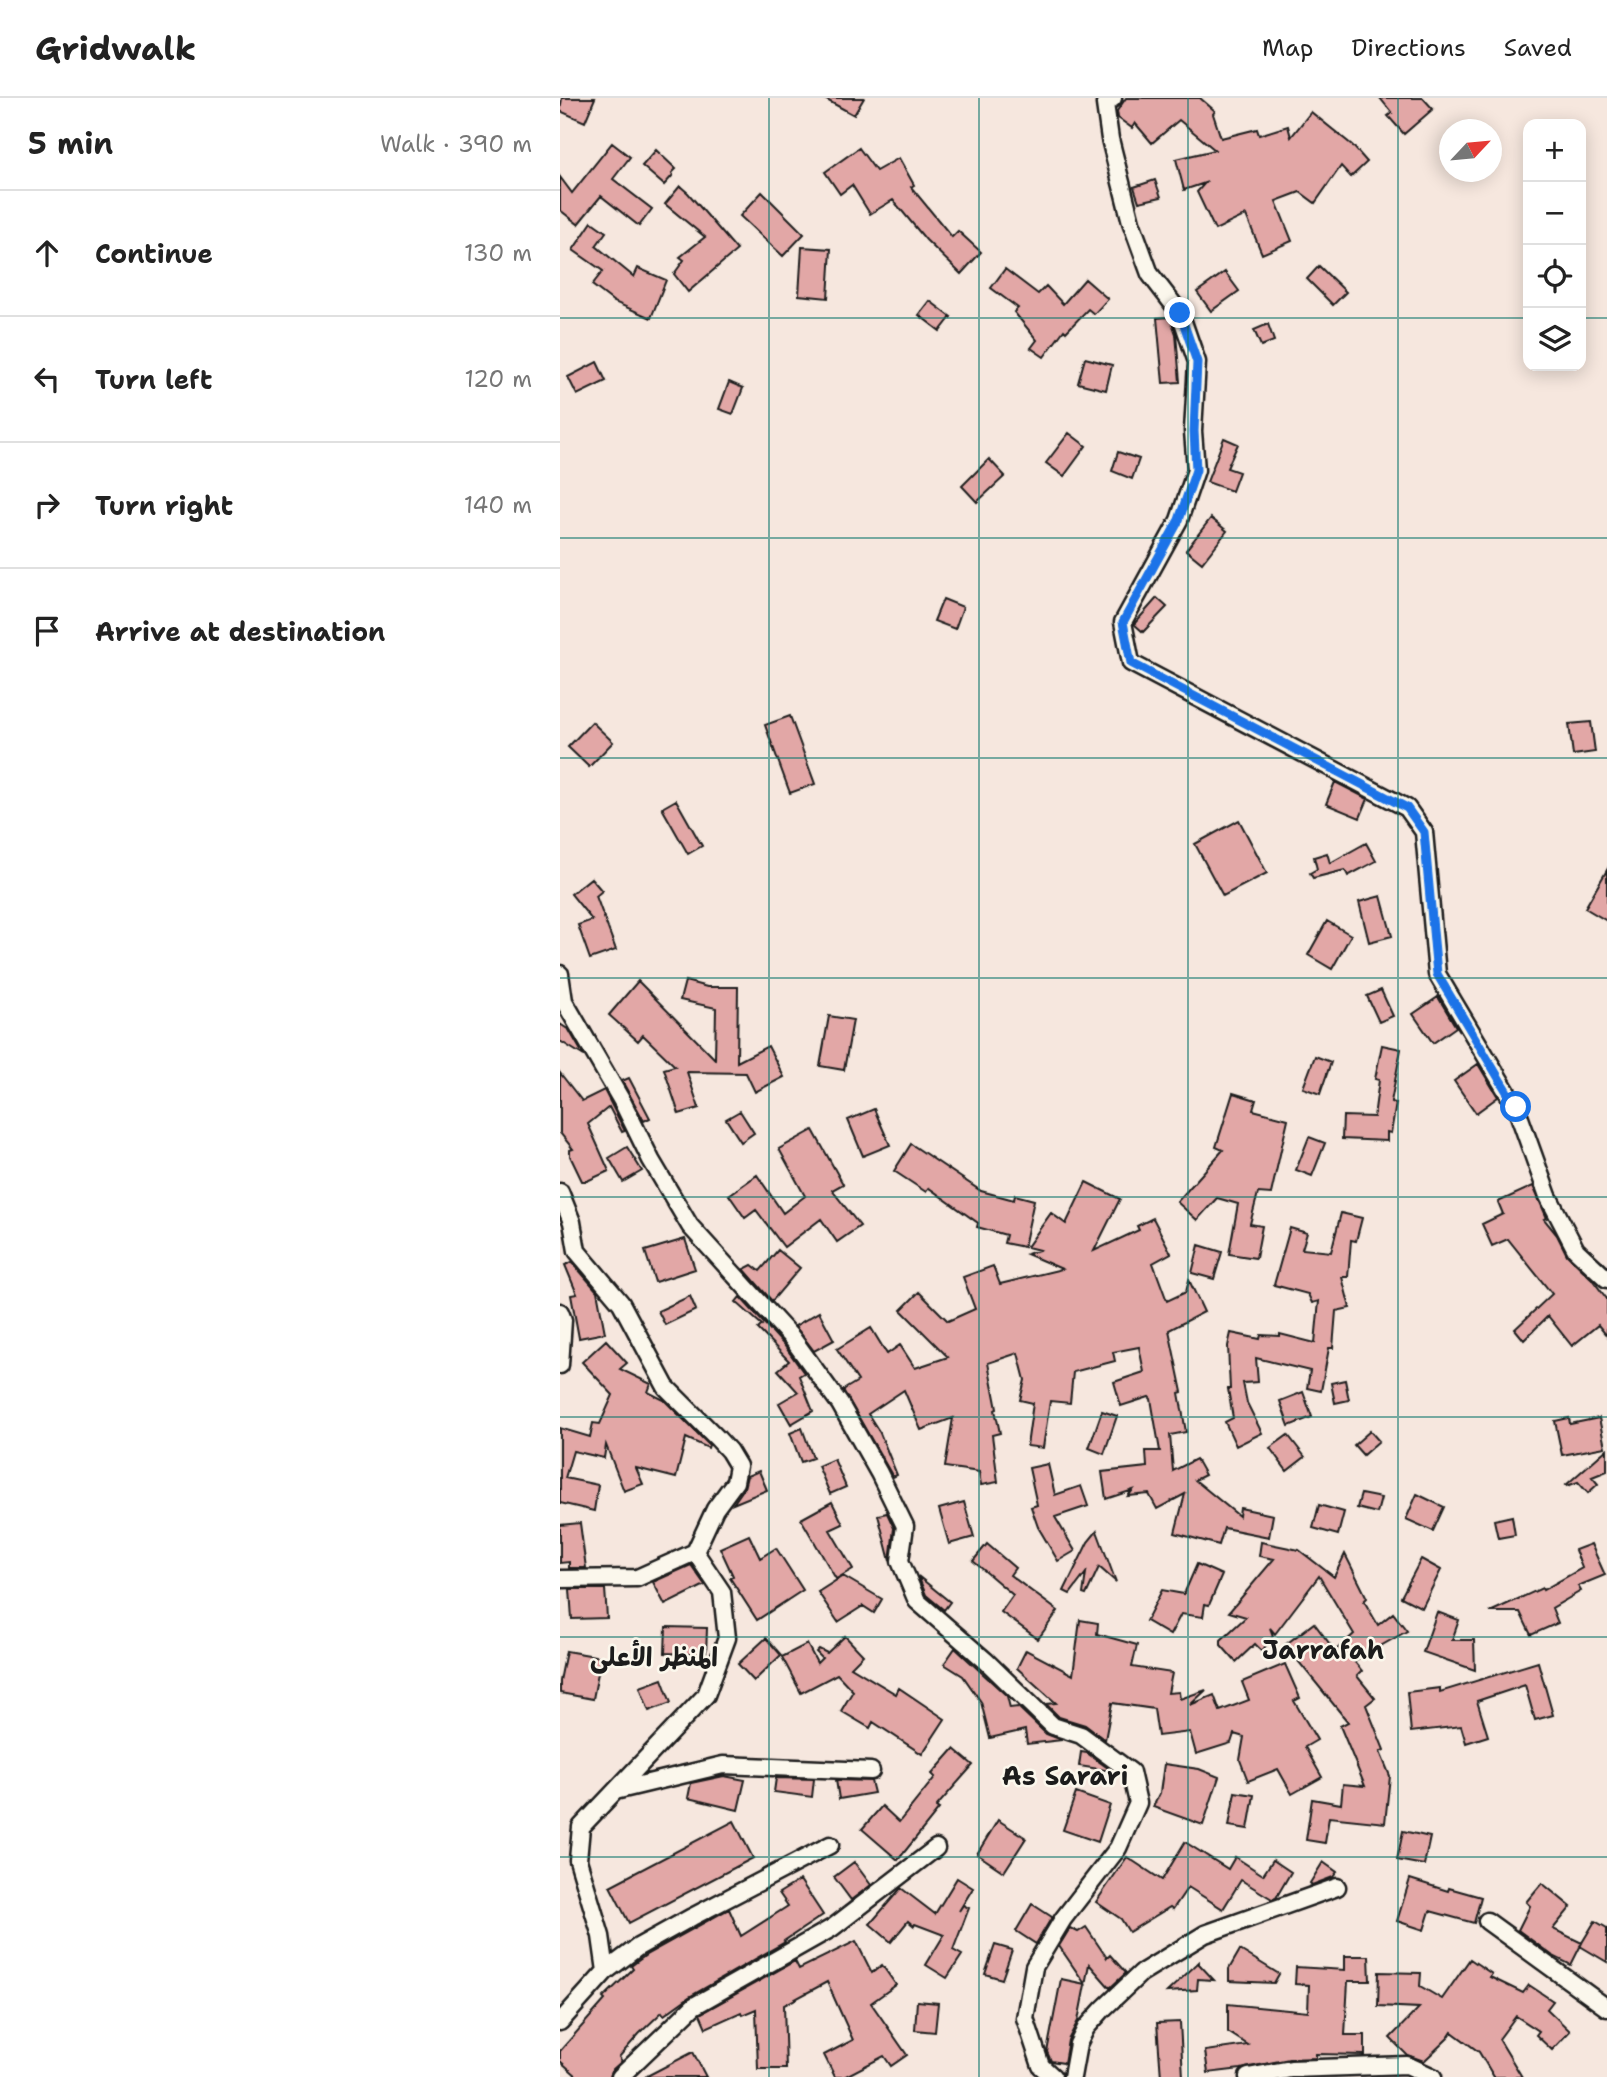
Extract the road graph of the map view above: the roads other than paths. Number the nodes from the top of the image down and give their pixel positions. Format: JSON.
{"nodes":[{"id":1,"x":1113,"y":98,"type":"edge"},
{"id":2,"x":560,"y":974,"type":"edge"},
{"id":3,"x":560,"y":1192,"type":"edge"},
{"id":4,"x":1607,"y":1279,"type":"edge"},
{"id":5,"x":560,"y":1312,"type":"edge"},
{"id":6,"x":560,"y":1365,"type":"edge"},
{"id":7,"x":695,"y":1552,"type":"junction"},
{"id":8,"x":560,"y":1579,"type":"edge"},
{"id":9,"x":871,"y":1771,"type":"dead end"},
{"id":10,"x":615,"y":1791,"type":"junction"},
{"id":11,"x":830,"y":1845,"type":"dead end"},
{"id":12,"x":936,"y":1848,"type":"dead end"},
{"id":13,"x":1337,"y":1887,"type":"dead end"},
{"id":14,"x":1487,"y":1921,"type":"dead end"},
{"id":15,"x":606,"y":1971,"type":"junction"},
{"id":16,"x":1607,"y":2008,"type":"edge"},
{"id":17,"x":560,"y":2022,"type":"edge"},
{"id":18,"x":620,"y":2077,"type":"edge"},
{"id":19,"x":1053,"y":2077,"type":"edge"},
{"id":20,"x":1072,"y":2077,"type":"edge"},
{"id":21,"x":1248,"y":2077,"type":"edge"},
{"id":22,"x":1433,"y":2077,"type":"edge"}],
"edges":[{"from":1,"to":4,"type":"street"},
{"from":2,"to":19,"type":"street"},
{"from":3,"to":7,"type":"street"},
{"from":5,"to":6,"type":"street"},
{"from":7,"to":8,"type":"street"},
{"from":7,"to":10,"type":"street"},
{"from":9,"to":10,"type":"street"},
{"from":10,"to":15,"type":"street"},
{"from":11,"to":15,"type":"street"},
{"from":12,"to":18,"type":"street"},
{"from":13,"to":20,"type":"street"},
{"from":14,"to":16,"type":"street"},
{"from":15,"to":17,"type":"street"},
{"from":21,"to":22,"type":"street"}]}
